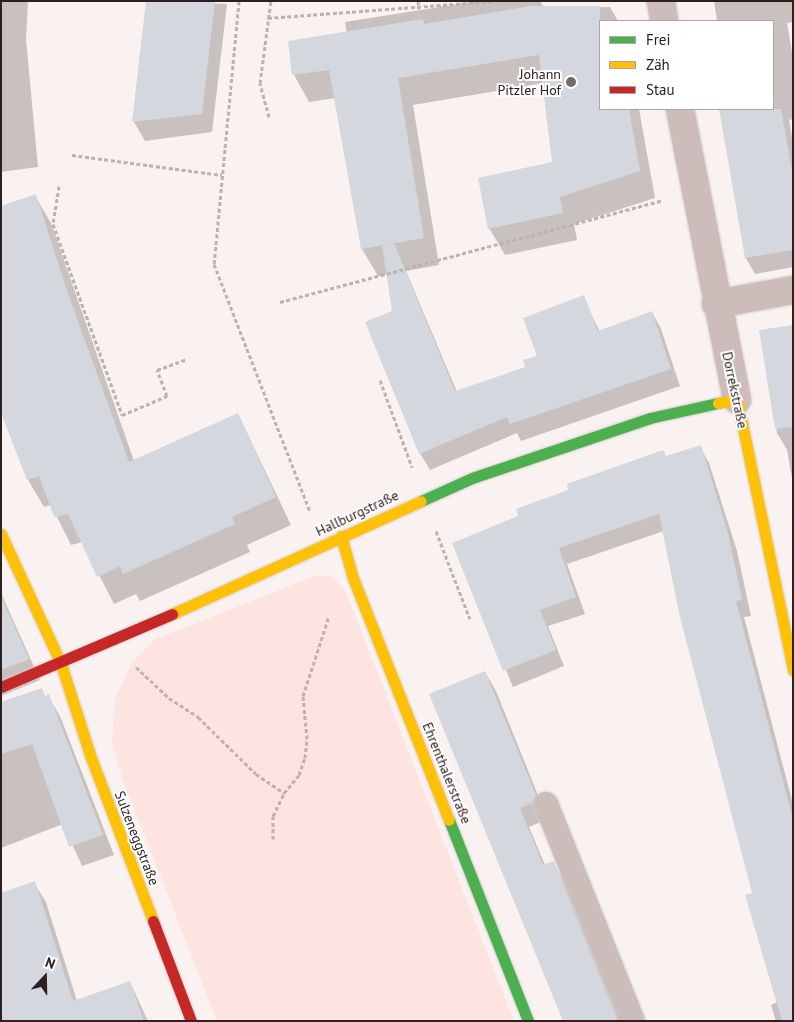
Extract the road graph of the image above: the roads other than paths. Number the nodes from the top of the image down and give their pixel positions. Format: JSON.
{"nodes":[{"id":1,"x":661,"y":1,"type":"edge"},
{"id":2,"x":664,"y":20,"type":"edge"},
{"id":3,"x":680,"y":110,"type":"edge"},
{"id":4,"x":793,"y":290,"type":"edge"},
{"id":5,"x":716,"y":304,"type":"junction"},
{"id":6,"x":737,"y":399,"type":"junction"},
{"id":7,"x":1,"y":534,"type":"edge"},
{"id":8,"x":340,"y":536,"type":"junction"},
{"id":9,"x":61,"y":664,"type":"junction"},
{"id":10,"x":793,"y":670,"type":"edge"},
{"id":11,"x":1,"y":687,"type":"edge"},
{"id":12,"x":546,"y":804,"type":"dead end"},
{"id":13,"x":190,"y":1021,"type":"edge"},
{"id":14,"x":528,"y":1021,"type":"edge"},
{"id":15,"x":633,"y":1021,"type":"edge"}],
"edges":[{"from":1,"to":2,"type":"street"},
{"from":3,"to":5,"type":"street","name":"Dorrekstraße"},
{"from":4,"to":5,"type":"street"},
{"from":5,"to":6,"type":"street","name":"Dorrekstraße"},
{"from":6,"to":8,"type":"street","name":"Hallburgstraße"},
{"from":6,"to":10,"type":"street","name":"Dorrekstraße"},
{"from":7,"to":9,"type":"street","name":"Sulzeneggstraße"},
{"from":8,"to":9,"type":"street","name":"Hallburgstraße"},
{"from":8,"to":14,"type":"street","name":"Ehrenthalerstraße"},
{"from":9,"to":11,"type":"street","name":"Hallburgstraße"},
{"from":9,"to":13,"type":"street","name":"Sulzeneggstraße"},
{"from":12,"to":15,"type":"lane"}]}
